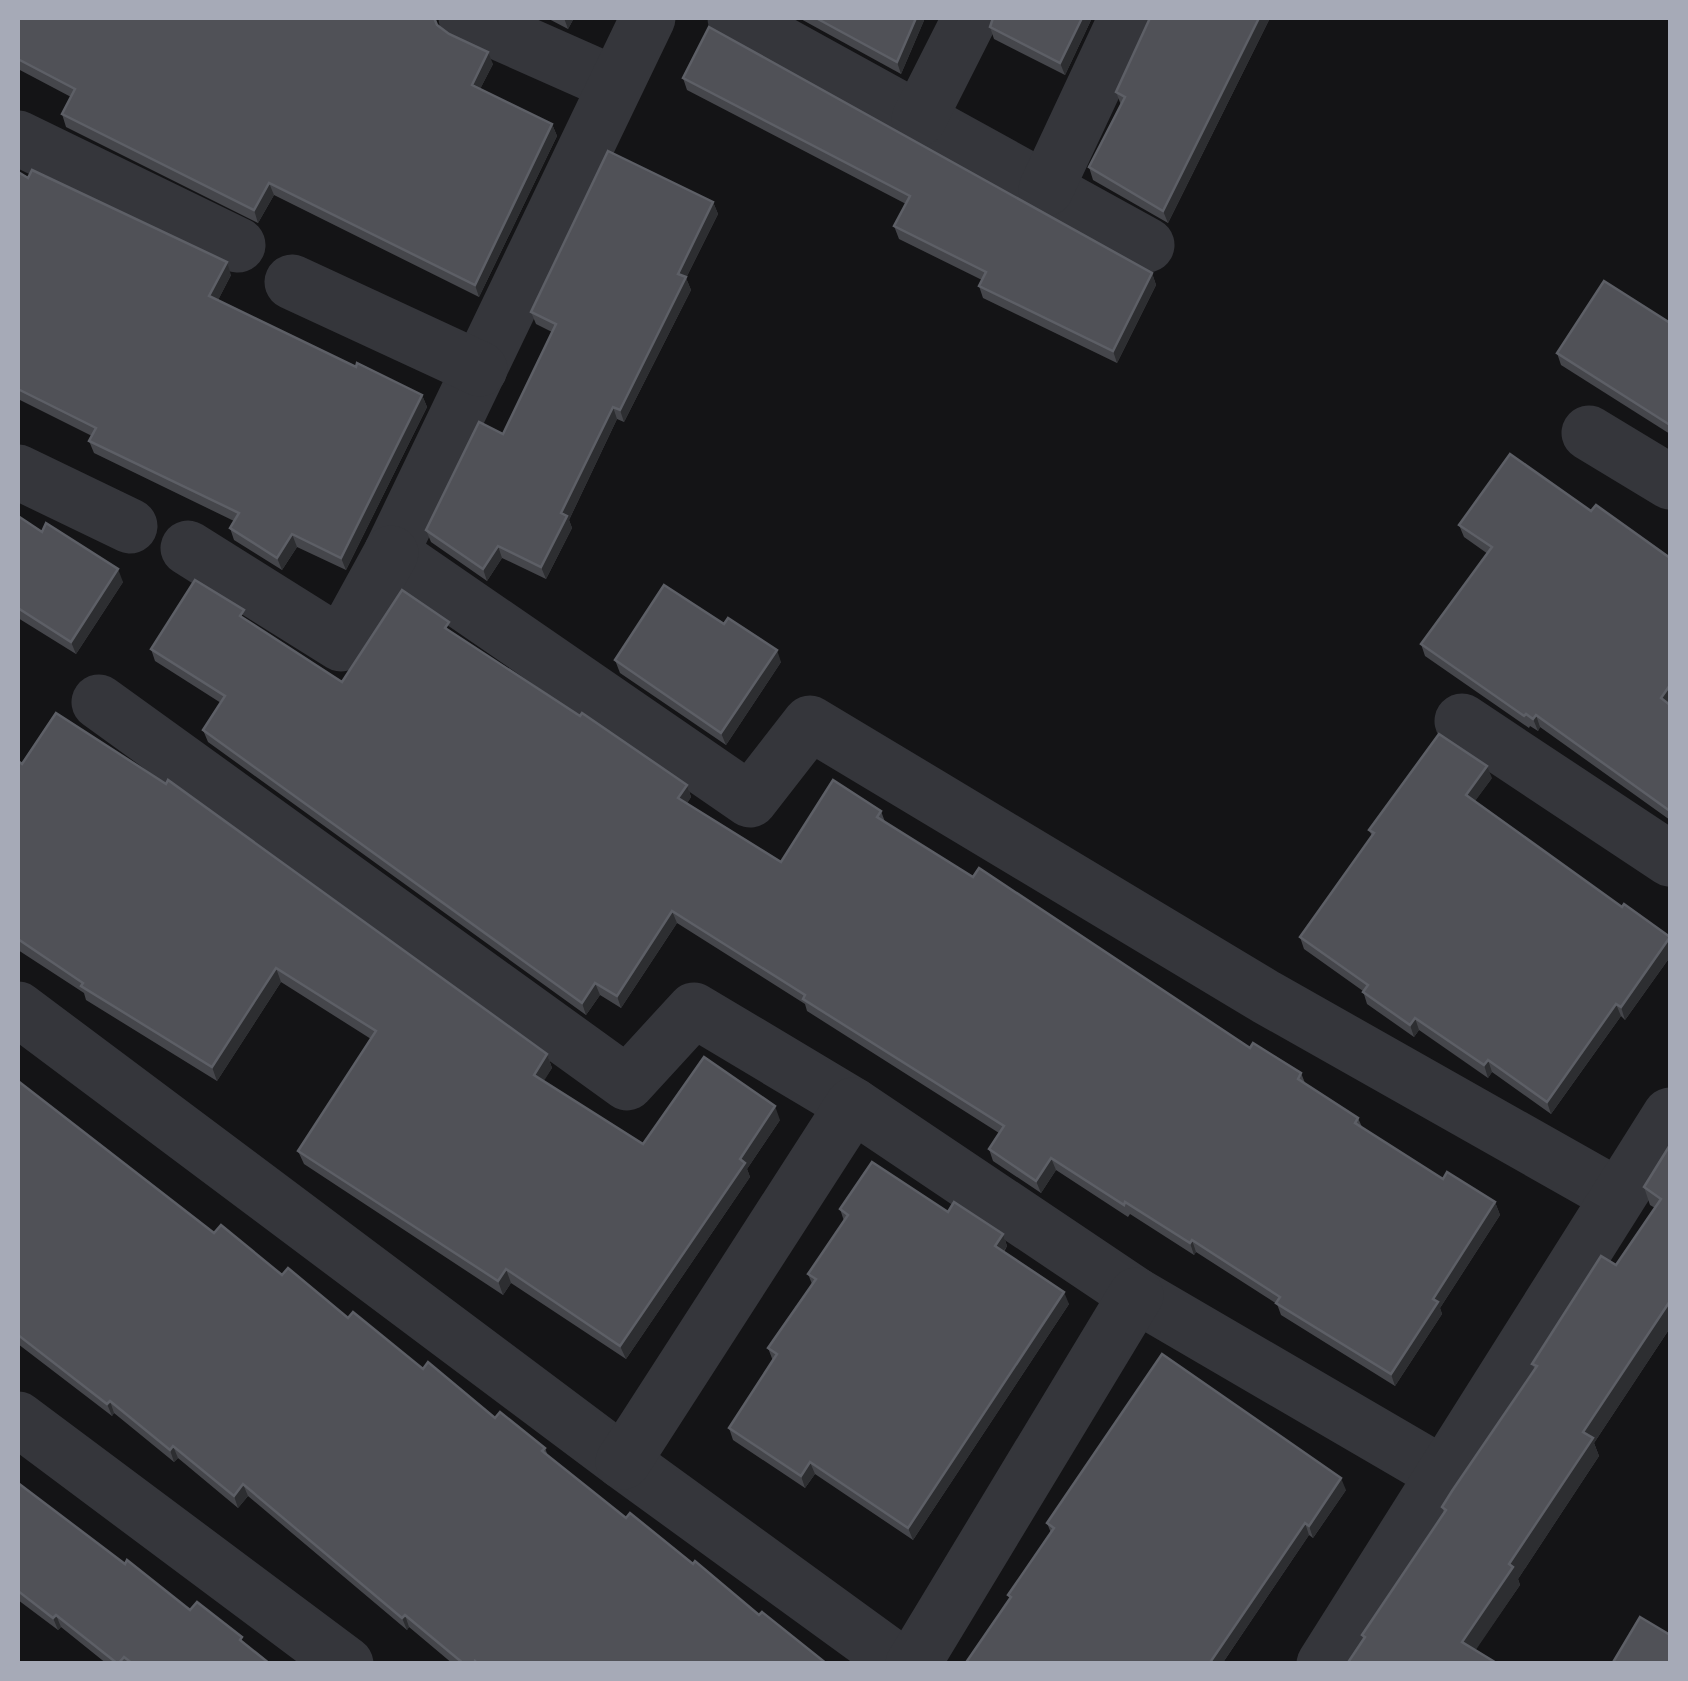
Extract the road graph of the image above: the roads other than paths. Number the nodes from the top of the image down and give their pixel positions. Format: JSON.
{"nodes":[{"id":1,"x":466,"y":18,"type":"edge"},
{"id":2,"x":648,"y":18,"type":"edge"},
{"id":3,"x":735,"y":18,"type":"edge"},
{"id":4,"x":970,"y":18,"type":"edge"},
{"id":5,"x":1126,"y":18,"type":"edge"},
{"id":6,"x":616,"y":84,"type":"junction"},
{"id":7,"x":920,"y":119,"type":"junction"},
{"id":8,"x":18,"y":138,"type":"edge"},
{"id":9,"x":1046,"y":189,"type":"junction"},
{"id":10,"x":238,"y":245,"type":"dead end"},
{"id":11,"x":1147,"y":245,"type":"dead end"},
{"id":12,"x":292,"y":282,"type":"dead end"},
{"id":13,"x":480,"y":369,"type":"junction"},
{"id":14,"x":1589,"y":433,"type":"dead end"},
{"id":15,"x":18,"y":472,"type":"edge"},
{"id":16,"x":1670,"y":482,"type":"edge"},
{"id":17,"x":130,"y":526,"type":"dead end"},
{"id":18,"x":188,"y":548,"type":"dead end"},
{"id":19,"x":391,"y":552,"type":"junction"},
{"id":20,"x":99,"y":702,"type":"dead end"},
{"id":21,"x":1462,"y":721,"type":"dead end"},
{"id":22,"x":1670,"y":858,"type":"edge"},
{"id":23,"x":18,"y":1008,"type":"edge"},
{"id":24,"x":853,"y":1106,"type":"junction"},
{"id":25,"x":1670,"y":1115,"type":"edge"},
{"id":26,"x":1618,"y":1196,"type":"junction"},
{"id":27,"x":1136,"y":1295,"type":"junction"},
{"id":28,"x":18,"y":1418,"type":"edge"},
{"id":29,"x":623,"y":1462,"type":"junction"},
{"id":30,"x":1444,"y":1474,"type":"junction"},
{"id":31,"x":346,"y":1664,"type":"edge"},
{"id":32,"x":901,"y":1664,"type":"edge"},
{"id":33,"x":913,"y":1664,"type":"edge"},
{"id":34,"x":1324,"y":1664,"type":"edge"}],
"edges":[{"from":1,"to":6,"type":"street"},
{"from":2,"to":6,"type":"street"},
{"from":3,"to":7,"type":"street"},
{"from":4,"to":7,"type":"street"},
{"from":5,"to":9,"type":"street"},
{"from":6,"to":13,"type":"street"},
{"from":7,"to":9,"type":"street"},
{"from":8,"to":10,"type":"street"},
{"from":9,"to":11,"type":"street"},
{"from":12,"to":13,"type":"street"},
{"from":13,"to":19,"type":"street"},
{"from":14,"to":16,"type":"street"},
{"from":15,"to":17,"type":"street"},
{"from":18,"to":19,"type":"street"},
{"from":19,"to":26,"type":"street"},
{"from":20,"to":24,"type":"street"},
{"from":21,"to":22,"type":"street"},
{"from":23,"to":29,"type":"street"},
{"from":24,"to":27,"type":"street"},
{"from":24,"to":29,"type":"street"},
{"from":25,"to":26,"type":"street"},
{"from":26,"to":30,"type":"street"},
{"from":27,"to":30,"type":"street"},
{"from":27,"to":33,"type":"street"},
{"from":28,"to":31,"type":"street"},
{"from":29,"to":32,"type":"street"},
{"from":30,"to":34,"type":"street"}]}
